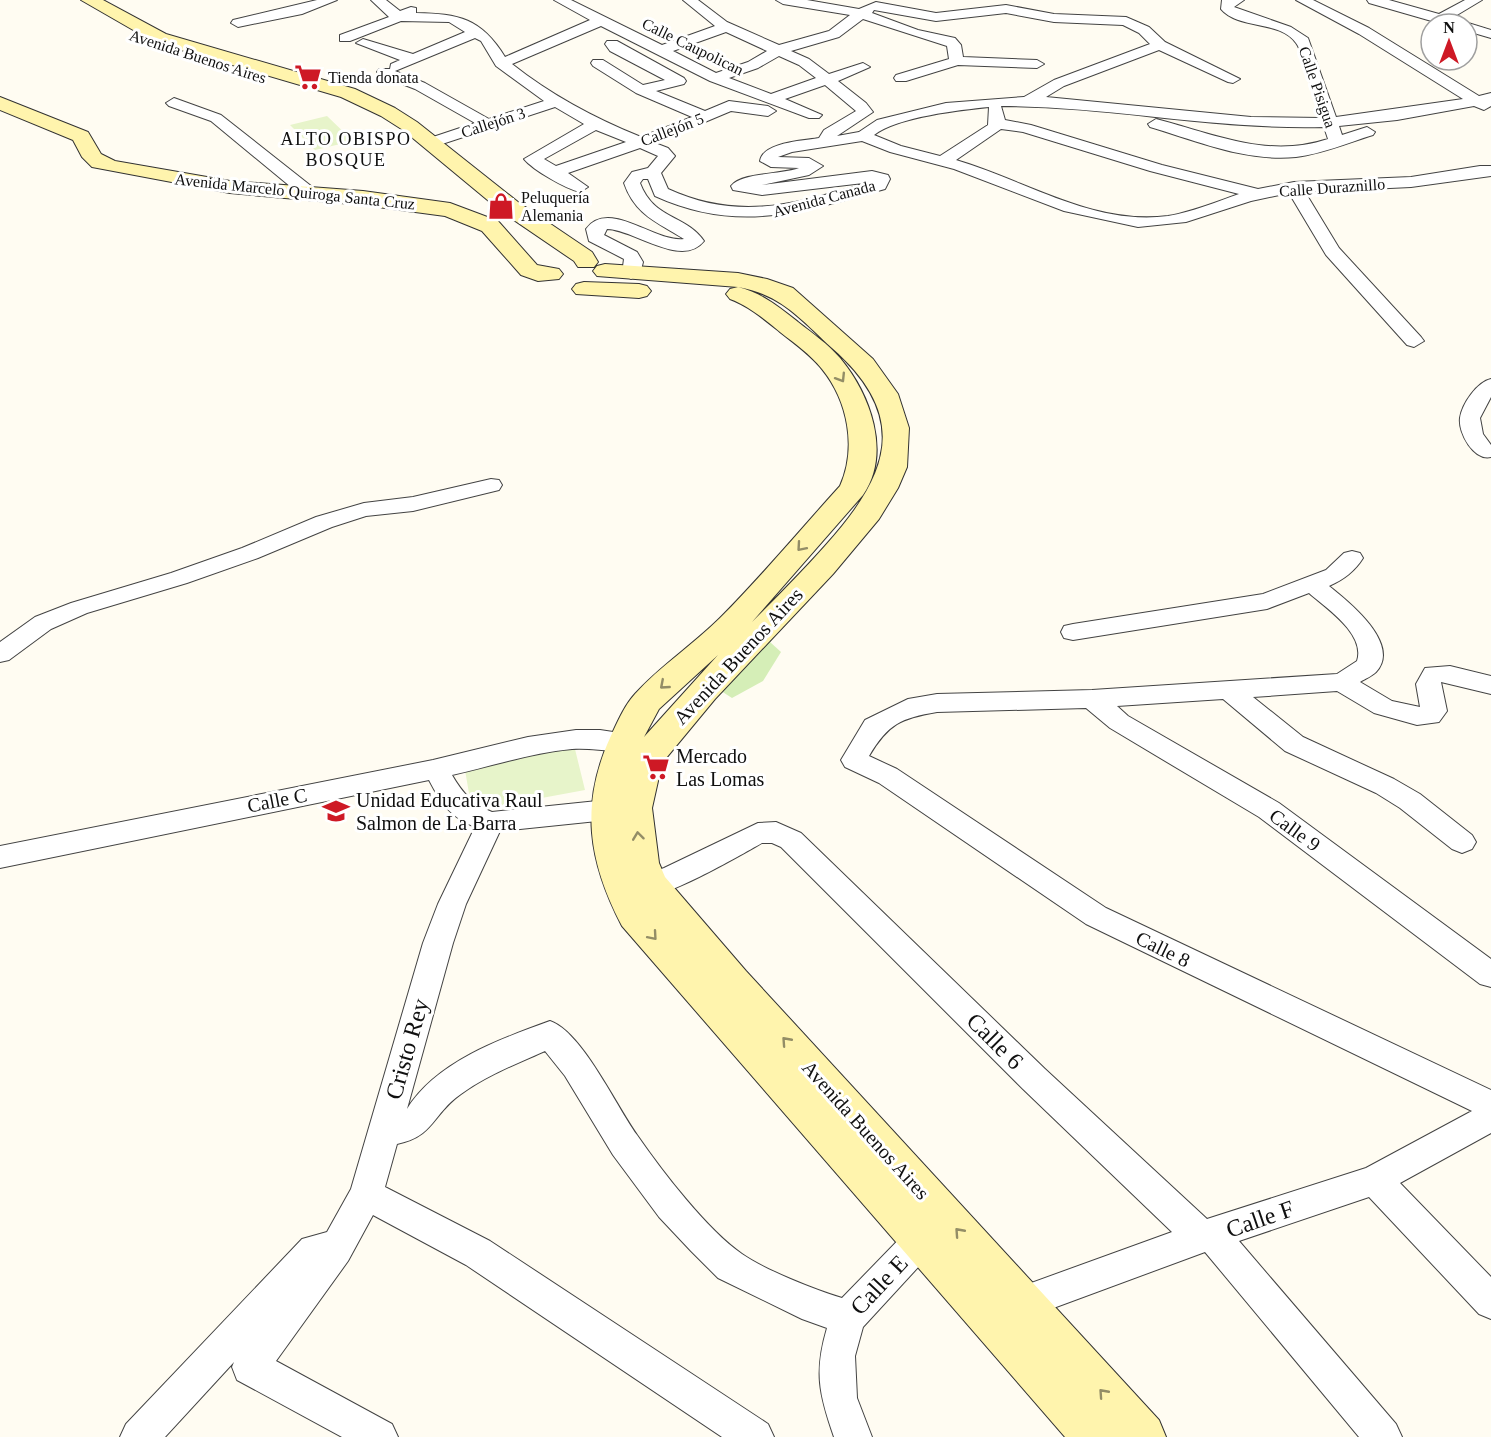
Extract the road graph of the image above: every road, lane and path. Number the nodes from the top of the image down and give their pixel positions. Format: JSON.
{"nodes":[{"id":1,"x":75,"y":0,"type":"edge"},
{"id":2,"x":90,"y":0,"type":"edge"},
{"id":3,"x":330,"y":0,"type":"edge"},
{"id":4,"x":378,"y":0,"type":"edge"},
{"id":5,"x":561,"y":0,"type":"edge"},
{"id":6,"x":690,"y":0,"type":"edge"},
{"id":7,"x":783,"y":0,"type":"edge"},
{"id":8,"x":1237,"y":0,"type":"edge"},
{"id":9,"x":1303,"y":0,"type":"edge"},
{"id":10,"x":1374,"y":0,"type":"edge"},
{"id":11,"x":1475,"y":0,"type":"edge"},
{"id":12,"x":881,"y":3,"type":"edge"},
{"id":13,"x":427,"y":4,"type":"dead end"},
{"id":14,"x":1454,"y":12,"type":"edge"},
{"id":15,"x":860,"y":13,"type":"junction"},
{"id":16,"x":1419,"y":13,"type":"edge"},
{"id":17,"x":392,"y":21,"type":"junction"},
{"id":18,"x":600,"y":21,"type":"junction"},
{"id":19,"x":727,"y":27,"type":"junction"},
{"id":20,"x":266,"y":31,"type":"dead end"},
{"id":21,"x":476,"y":32,"type":"junction"},
{"id":22,"x":626,"y":33,"type":"junction"},
{"id":23,"x":612,"y":44,"type":"junction"},
{"id":24,"x":1160,"y":45,"type":"junction"},
{"id":25,"x":662,"y":50,"type":"junction"},
{"id":26,"x":779,"y":50,"type":"junction"},
{"id":27,"x":413,"y":59,"type":"junction"},
{"id":28,"x":957,"y":61,"type":"junction"},
{"id":29,"x":501,"y":63,"type":"junction"},
{"id":30,"x":1037,"y":64,"type":"dead end"},
{"id":31,"x":863,"y":68,"type":"dead end"},
{"id":32,"x":715,"y":78,"type":"junction"},
{"id":33,"x":901,"y":78,"type":"dead end"},
{"id":34,"x":827,"y":79,"type":"junction"},
{"id":35,"x":1233,"y":79,"type":"dead end"},
{"id":36,"x":641,"y":90,"type":"junction"},
{"id":37,"x":773,"y":98,"type":"junction"},
{"id":38,"x":1485,"y":99,"type":"edge"},
{"id":39,"x":1030,"y":100,"type":"junction"},
{"id":40,"x":556,"y":102,"type":"junction"},
{"id":41,"x":0,"y":103,"type":"edge"},
{"id":42,"x":174,"y":103,"type":"dead end"},
{"id":43,"x":993,"y":103,"type":"junction"},
{"id":44,"x":793,"y":106,"type":"junction"},
{"id":45,"x":1111,"y":106,"type":"junction"},
{"id":46,"x":1430,"y":111,"type":"junction"},
{"id":47,"x":1491,"y":112,"type":"edge"},
{"id":48,"x":814,"y":115,"type":"dead end"},
{"id":49,"x":705,"y":117,"type":"junction"},
{"id":50,"x":1329,"y":123,"type":"junction"},
{"id":51,"x":487,"y":124,"type":"junction"},
{"id":52,"x":595,"y":124,"type":"junction"},
{"id":53,"x":997,"y":124,"type":"junction"},
{"id":54,"x":865,"y":136,"type":"junction"},
{"id":55,"x":1337,"y":140,"type":"junction"},
{"id":56,"x":641,"y":141,"type":"junction"},
{"id":57,"x":828,"y":141,"type":"junction"},
{"id":58,"x":430,"y":143,"type":"junction"},
{"id":59,"x":944,"y":160,"type":"junction"},
{"id":60,"x":1491,"y":171,"type":"edge"},
{"id":61,"x":553,"y":173,"type":"junction"},
{"id":62,"x":652,"y":174,"type":"junction"},
{"id":63,"x":580,"y":187,"type":"dead end"},
{"id":64,"x":1294,"y":188,"type":"junction"},
{"id":65,"x":1259,"y":194,"type":"junction"},
{"id":66,"x":306,"y":195,"type":"junction"},
{"id":67,"x":586,"y":272,"type":"junction"},
{"id":68,"x":1414,"y":341,"type":"dead end"},
{"id":69,"x":1491,"y":385,"type":"edge"},
{"id":70,"x":1486,"y":452,"type":"dead end"},
{"id":71,"x":491,"y":485,"type":"dead end"},
{"id":72,"x":1352,"y":558,"type":"dead end"},
{"id":73,"x":1312,"y":584,"type":"junction"},
{"id":74,"x":1073,"y":632,"type":"dead end"},
{"id":75,"x":0,"y":654,"type":"edge"},
{"id":76,"x":1342,"y":682,"type":"junction"},
{"id":77,"x":1491,"y":685,"type":"edge"},
{"id":78,"x":1229,"y":690,"type":"junction"},
{"id":79,"x":1092,"y":699,"type":"junction"},
{"id":80,"x":624,"y":742,"type":"junction"},
{"id":81,"x":436,"y":770,"type":"junction"},
{"id":82,"x":619,"y":791,"type":"junction"},
{"id":83,"x":491,"y":822,"type":"junction"},
{"id":84,"x":1462,"y":842,"type":"dead end"},
{"id":85,"x":0,"y":857,"type":"edge"},
{"id":86,"x":637,"y":890,"type":"junction"},
{"id":87,"x":1491,"y":975,"type":"edge"},
{"id":88,"x":1491,"y":1105,"type":"edge"},
{"id":89,"x":1491,"y":1117,"type":"edge"},
{"id":90,"x":384,"y":1131,"type":"junction"},
{"id":91,"x":1376,"y":1180,"type":"junction"},
{"id":92,"x":366,"y":1194,"type":"junction"},
{"id":93,"x":1207,"y":1236,"type":"junction"},
{"id":94,"x":921,"y":1240,"type":"junction"},
{"id":95,"x":336,"y":1250,"type":"junction"},
{"id":96,"x":974,"y":1275,"type":"junction"},
{"id":97,"x":1491,"y":1302,"type":"edge"},
{"id":98,"x":1021,"y":1303,"type":"junction"},
{"id":99,"x":848,"y":1317,"type":"junction"},
{"id":100,"x":139,"y":1437,"type":"edge"},
{"id":101,"x":379,"y":1437,"type":"edge"},
{"id":102,"x":755,"y":1437,"type":"edge"},
{"id":103,"x":854,"y":1437,"type":"edge"},
{"id":104,"x":1097,"y":1437,"type":"edge"},
{"id":105,"x":1142,"y":1437,"type":"edge"},
{"id":106,"x":1383,"y":1437,"type":"edge"}],
"edges":[{"from":1,"to":67,"type":"main road","name":"Avenida Buenos Aires"},
{"from":2,"to":58,"type":"main road","name":"Avenida Buenos Aires"},
{"from":3,"to":20,"type":"street"},
{"from":4,"to":17,"type":"street"},
{"from":5,"to":18,"type":"street","name":"Calle Caupolican"},
{"from":6,"to":19,"type":"street"},
{"from":7,"to":15,"type":"street"},
{"from":8,"to":50,"type":"street","name":"Calle Pisigua"},
{"from":9,"to":38,"type":"street"},
{"from":10,"to":16,"type":"street"},
{"from":11,"to":14,"type":"street"},
{"from":12,"to":15,"type":"street"},
{"from":12,"to":24,"type":"street"},
{"from":13,"to":17,"type":"street"},
{"from":15,"to":26,"type":"street"},
{"from":15,"to":28,"type":"street"},
{"from":17,"to":21,"type":"street"},
{"from":17,"to":27,"type":"street"},
{"from":18,"to":22,"type":"street","name":"Calle Caupolican"},
{"from":18,"to":29,"type":"street"},
{"from":19,"to":25,"type":"street"},
{"from":19,"to":26,"type":"street"},
{"from":21,"to":27,"type":"street"},
{"from":21,"to":29,"type":"street"},
{"from":22,"to":23,"type":"street"},
{"from":22,"to":25,"type":"street","name":"Calle Caupolican"},
{"from":23,"to":36,"type":"street"},
{"from":23,"to":36,"type":"street"},
{"from":24,"to":35,"type":"street"},
{"from":24,"to":39,"type":"street"},
{"from":25,"to":32,"type":"street","name":"Calle Caupolican"},
{"from":26,"to":32,"type":"street"},
{"from":26,"to":34,"type":"street"},
{"from":27,"to":51,"type":"street"},
{"from":28,"to":30,"type":"street"},
{"from":28,"to":33,"type":"street"},
{"from":29,"to":40,"type":"street"},
{"from":31,"to":34,"type":"street"},
{"from":32,"to":37,"type":"street","name":"Calle Caupolican"},
{"from":34,"to":37,"type":"street"},
{"from":34,"to":57,"type":"street"},
{"from":36,"to":49,"type":"street"},
{"from":37,"to":44,"type":"street","name":"Calle Caupolican"},
{"from":38,"to":46,"type":"street"},
{"from":38,"to":47,"type":"street"},
{"from":39,"to":43,"type":"street"},
{"from":39,"to":45,"type":"street"},
{"from":40,"to":51,"type":"street","name":"Callejón 3"},
{"from":40,"to":52,"type":"street"},
{"from":41,"to":66,"type":"main road","name":"Avenida Marcelo Quiroga Santa Cruz"},
{"from":42,"to":66,"type":"street"},
{"from":43,"to":53,"type":"street"},
{"from":43,"to":54,"type":"street"},
{"from":44,"to":48,"type":"street","name":"Calle Caupolican"},
{"from":44,"to":49,"type":"street","name":"Callejón 5"},
{"from":45,"to":50,"type":"street"},
{"from":45,"to":55,"type":"street","name":"Calle Pisigua"},
{"from":46,"to":50,"type":"street"},
{"from":46,"to":55,"type":"street"},
{"from":49,"to":56,"type":"street","name":"Callejón 5"},
{"from":50,"to":55,"type":"street","name":"Calle Pisigua"},
{"from":51,"to":58,"type":"street","name":"Callejón 3"},
{"from":52,"to":56,"type":"street"},
{"from":52,"to":61,"type":"street"},
{"from":53,"to":59,"type":"street"},
{"from":53,"to":65,"type":"street"},
{"from":54,"to":57,"type":"street","name":"Avenida Canada"},
{"from":54,"to":59,"type":"street","name":"Calle Duraznillo"},
{"from":56,"to":61,"type":"street","name":"Callejón 5"},
{"from":56,"to":62,"type":"street"},
{"from":57,"to":62,"type":"street","name":"Avenida Canada"},
{"from":58,"to":67,"type":"main road","name":"Avenida Buenos Aires"},
{"from":59,"to":65,"type":"street","name":"Calle Duraznillo"},
{"from":60,"to":64,"type":"street","name":"Calle Duraznillo"},
{"from":61,"to":63,"type":"street"},
{"from":62,"to":67,"type":"street"},
{"from":64,"to":65,"type":"street","name":"Calle Duraznillo"},
{"from":64,"to":68,"type":"street"},
{"from":66,"to":67,"type":"main road","name":"Avenida Marcelo Quiroga Santa Cruz"},
{"from":67,"to":80,"type":"main road","name":"Avenida Buenos Aires","one_way":true},
{"from":67,"to":82,"type":"main road","name":"Avenida Buenos Aires"},
{"from":69,"to":70,"type":"street"},
{"from":71,"to":75,"type":"street"},
{"from":72,"to":73,"type":"street"},
{"from":73,"to":74,"type":"street"},
{"from":73,"to":76,"type":"street"},
{"from":76,"to":77,"type":"street"},
{"from":76,"to":78,"type":"street"},
{"from":78,"to":79,"type":"street"},
{"from":78,"to":84,"type":"street"},
{"from":79,"to":87,"type":"street","name":"Calle 9"},
{"from":79,"to":88,"type":"street","name":"Calle 8"},
{"from":80,"to":81,"type":"street","name":"Calle C"},
{"from":80,"to":82,"type":"main road","name":"Avenida Buenos Aires"},
{"from":81,"to":83,"type":"street"},
{"from":81,"to":85,"type":"street","name":"Calle C"},
{"from":82,"to":83,"type":"street"},
{"from":82,"to":86,"type":"main road","name":"Avenida Buenos Aires"},
{"from":83,"to":90,"type":"street","name":"Cristo Rey"},
{"from":86,"to":93,"type":"street","name":"Calle 6"},
{"from":86,"to":94,"type":"main road","name":"Avenida Buenos Aires","one_way":true},
{"from":96,"to":86,"type":"main road","name":"Avenida Buenos Aires","one_way":true},
{"from":89,"to":91,"type":"street","name":"Calle F"},
{"from":90,"to":92,"type":"street","name":"Cristo Rey"},
{"from":90,"to":99,"type":"street"},
{"from":91,"to":93,"type":"street","name":"Calle F"},
{"from":91,"to":97,"type":"street"},
{"from":92,"to":95,"type":"street","name":"Cristo Rey"},
{"from":92,"to":102,"type":"street"},
{"from":93,"to":98,"type":"street","name":"Calle F"},
{"from":93,"to":106,"type":"street","name":"Calle 6"},
{"from":94,"to":96,"type":"main road","name":"Avenida Buenos Aires"},
{"from":94,"to":99,"type":"street","name":"Calle E"},
{"from":95,"to":100,"type":"street"},
{"from":95,"to":101,"type":"street","name":"Cristo Rey"},
{"from":96,"to":98,"type":"main road","name":"Avenida Buenos Aires"},
{"from":96,"to":104,"type":"main road","name":"Avenida Buenos Aires"},
{"from":105,"to":98,"type":"main road","name":"Avenida Buenos Aires","one_way":true},
{"from":99,"to":103,"type":"street","name":"Calle E"}]}
